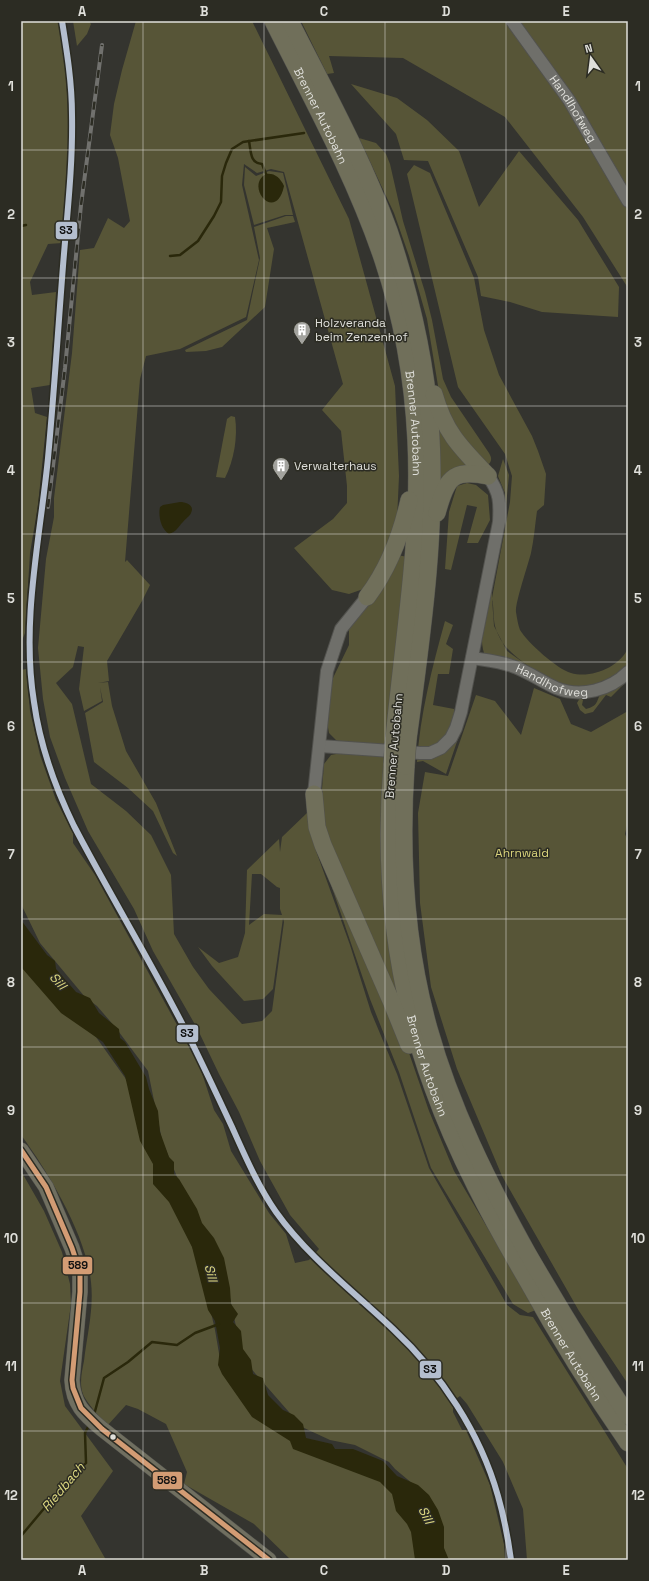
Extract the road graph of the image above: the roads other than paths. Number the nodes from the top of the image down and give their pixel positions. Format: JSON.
{"nodes":[{"id":1,"x":273,"y":21,"type":"edge"},
{"id":2,"x":290,"y":21,"type":"edge"},
{"id":3,"x":512,"y":21,"type":"edge"},
{"id":4,"x":333,"y":123,"type":"junction"},
{"id":5,"x":628,"y":201,"type":"edge"},
{"id":6,"x":418,"y":336,"type":"junction"},
{"id":7,"x":417,"y":465,"type":"junction"},
{"id":8,"x":488,"y":476,"type":"junction"},
{"id":9,"x":430,"y":535,"type":"junction"},
{"id":10,"x":367,"y":597,"type":"joint"},
{"id":11,"x":472,"y":658,"type":"junction"},
{"id":12,"x":628,"y":672,"type":"edge"},
{"id":13,"x":401,"y":739,"type":"junction"},
{"id":14,"x":320,"y":746,"type":"junction"},
{"id":15,"x":399,"y":765,"type":"junction"},
{"id":16,"x":314,"y":794,"type":"joint"},
{"id":17,"x":441,"y":1109,"type":"junction"},
{"id":18,"x":21,"y":1150,"type":"edge"},
{"id":19,"x":628,"y":1416,"type":"edge"},
{"id":20,"x":628,"y":1444,"type":"edge"},
{"id":21,"x":269,"y":1560,"type":"edge"}],
"edges":[{"from":1,"to":4,"type":"highway","name":"Brenner Autobahn"},
{"from":2,"to":4,"type":"highway","name":"Brenner Autobahn"},
{"from":3,"to":5,"type":"street","name":"Handlhofweg"},
{"from":4,"to":6,"type":"highway","name":"Brenner Autobahn"},
{"from":4,"to":7,"type":"highway","name":"Brenner Autobahn"},
{"from":6,"to":8,"type":"highway"},
{"from":6,"to":9,"type":"highway","name":"Brenner Autobahn"},
{"from":7,"to":10,"type":"highway"},
{"from":7,"to":13,"type":"highway","name":"Brenner Autobahn"},
{"from":8,"to":9,"type":"highway"},
{"from":8,"to":11,"type":"street"},
{"from":9,"to":13,"type":"highway","name":"Brenner Autobahn"},
{"from":10,"to":14,"type":"street"},
{"from":11,"to":12,"type":"street","name":"Handlhofweg"},
{"from":11,"to":14,"type":"street"},
{"from":13,"to":15,"type":"highway","name":"Brenner Autobahn","bridge":true},
{"from":14,"to":16,"type":"street"},
{"from":15,"to":17,"type":"highway","name":"Brenner Autobahn"},
{"from":15,"to":19,"type":"highway","name":"Brenner Autobahn"},
{"from":16,"to":17,"type":"highway"},
{"from":17,"to":20,"type":"highway","name":"Brenner Autobahn"},
{"from":18,"to":21,"type":"main road"}]}
